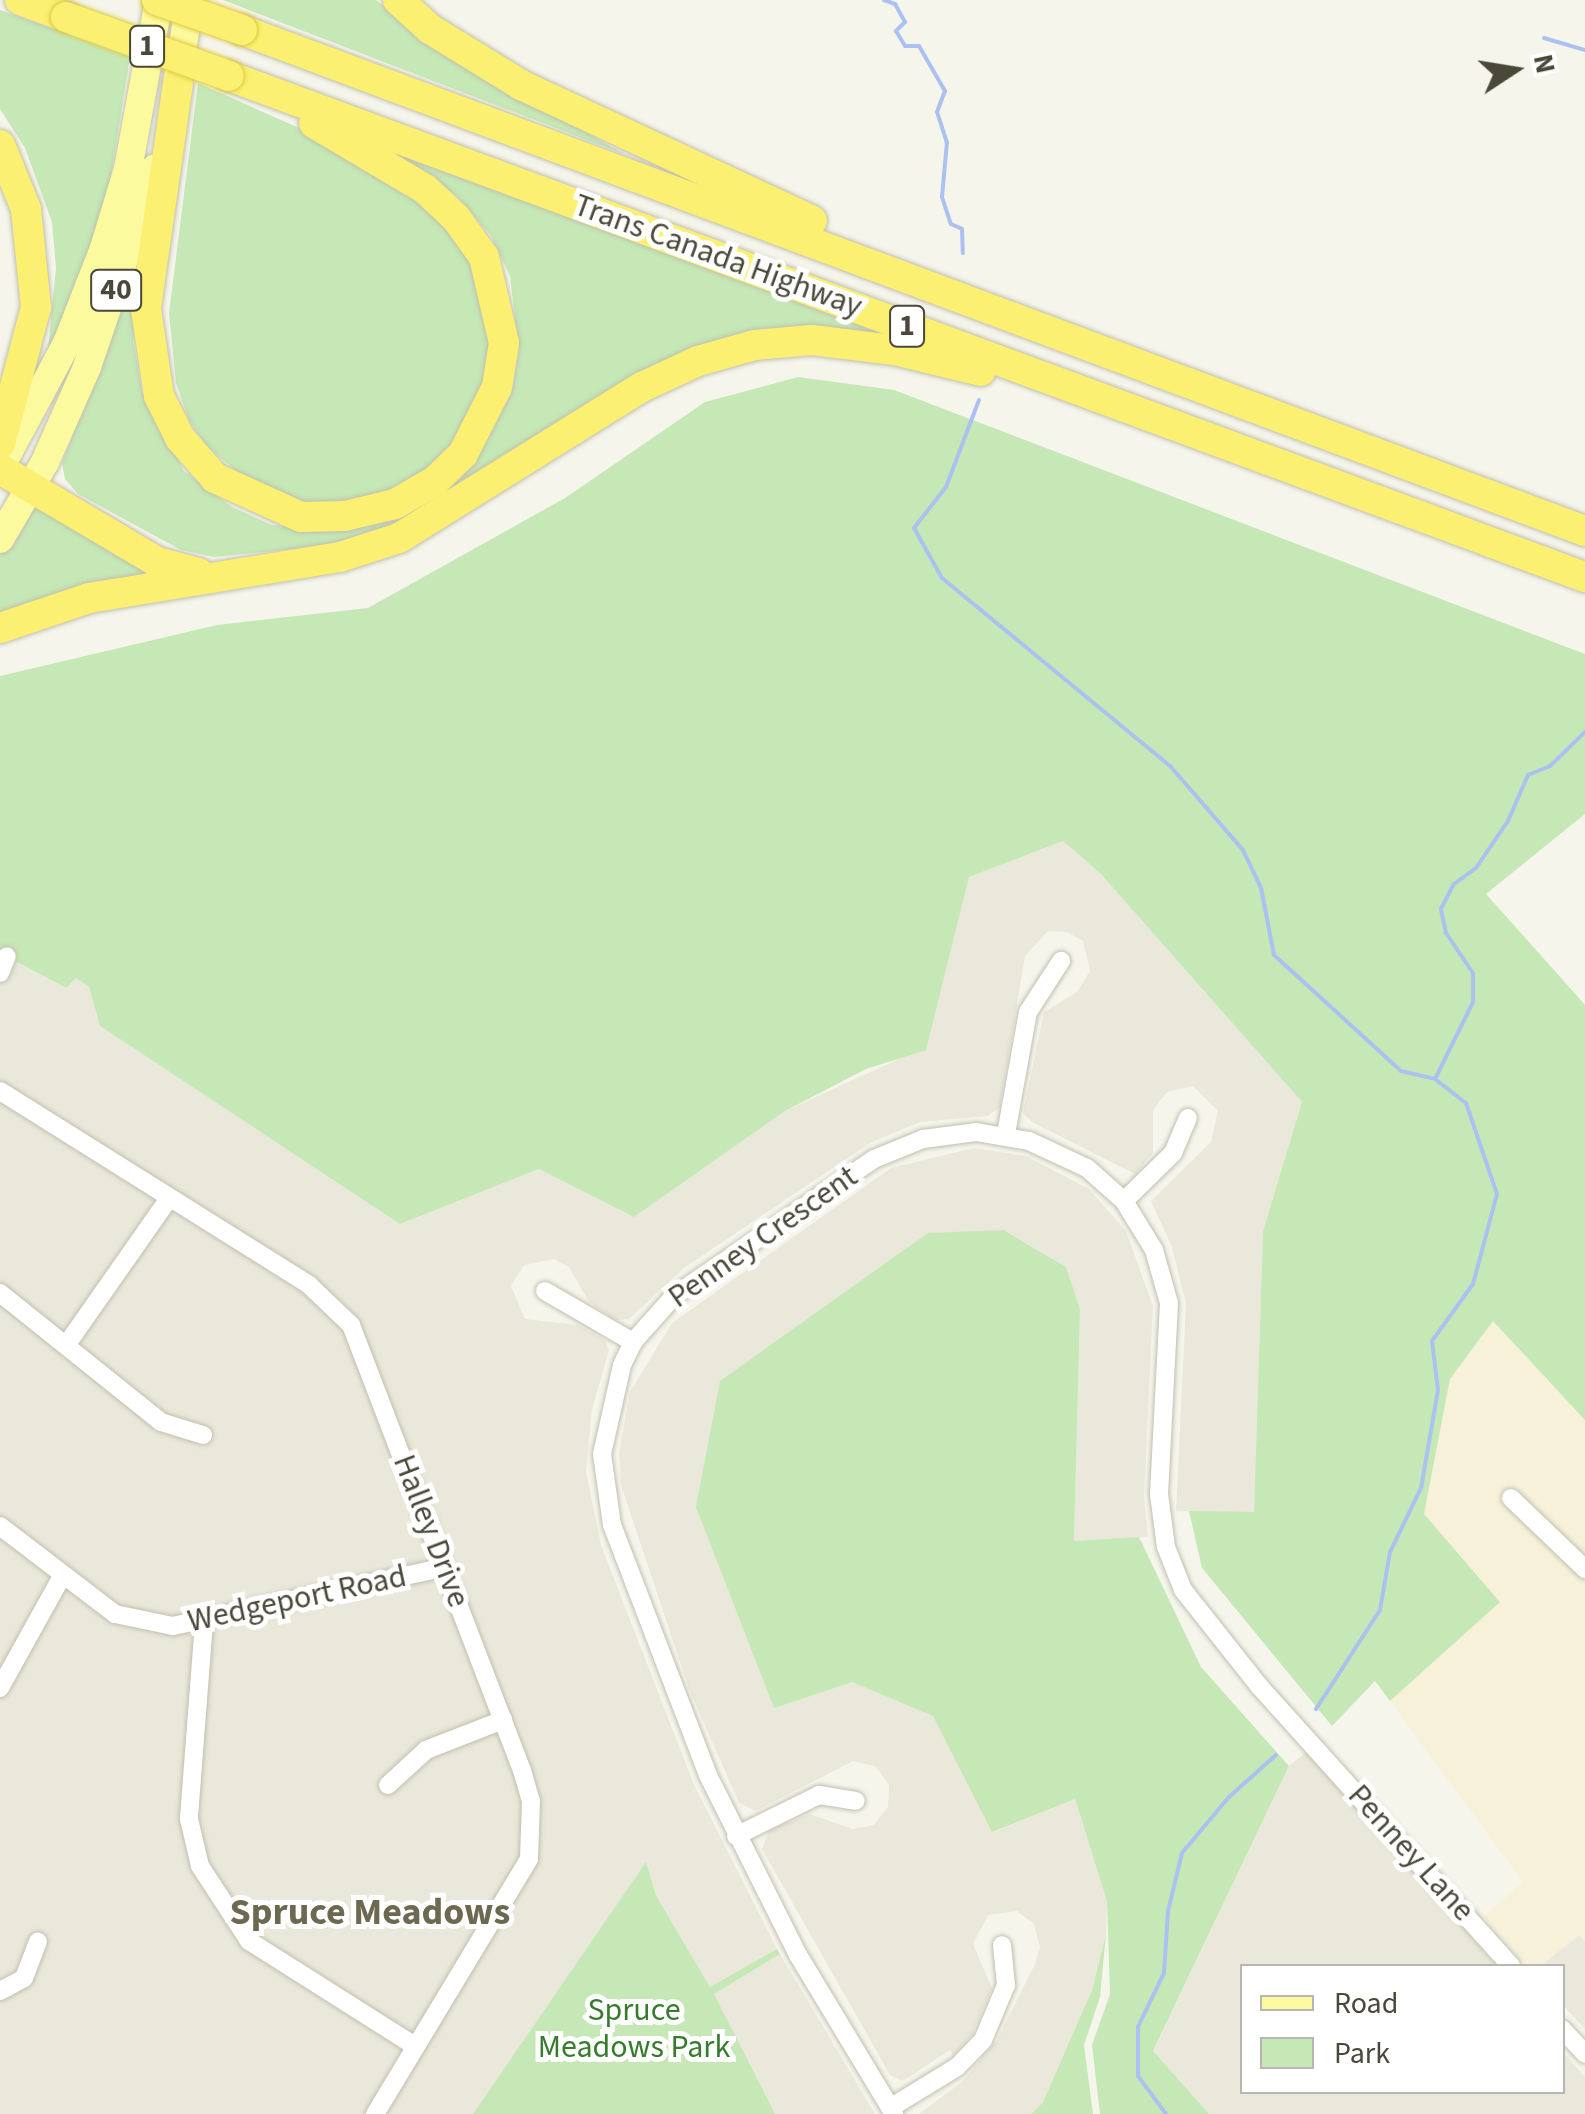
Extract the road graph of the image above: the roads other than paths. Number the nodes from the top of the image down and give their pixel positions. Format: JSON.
{"nodes":[{"id":1,"x":20,"y":0,"type":"edge"},
{"id":2,"x":158,"y":0,"type":"edge"},
{"id":3,"x":190,"y":0,"type":"edge"},
{"id":4,"x":398,"y":0,"type":"edge"},
{"id":5,"x":228,"y":76,"type":"junction"},
{"id":6,"x":178,"y":83,"type":"junction"},
{"id":7,"x":0,"y":145,"type":"edge"},
{"id":8,"x":926,"y":287,"type":"junction"},
{"id":9,"x":1180,"y":427,"type":"junction"},
{"id":10,"x":0,"y":443,"type":"edge"},
{"id":11,"x":0,"y":469,"type":"edge"},
{"id":12,"x":31,"y":488,"type":"junction"},
{"id":13,"x":1585,"y":532,"type":"edge"},
{"id":14,"x":0,"y":539,"type":"edge"},
{"id":15,"x":245,"y":573,"type":"junction"},
{"id":16,"x":1585,"y":576,"type":"edge"},
{"id":17,"x":0,"y":628,"type":"edge"},
{"id":18,"x":1062,"y":961,"type":"dead end"},
{"id":19,"x":0,"y":1091,"type":"edge"},
{"id":20,"x":1188,"y":1118,"type":"dead end"},
{"id":21,"x":1006,"y":1134,"type":"junction"},
{"id":22,"x":167,"y":1201,"type":"junction"},
{"id":23,"x":1124,"y":1201,"type":"junction"},
{"id":24,"x":545,"y":1292,"type":"dead end"},
{"id":25,"x":0,"y":1293,"type":"edge"},
{"id":26,"x":633,"y":1342,"type":"junction"},
{"id":27,"x":67,"y":1344,"type":"junction"},
{"id":28,"x":203,"y":1434,"type":"dead end"},
{"id":29,"x":1511,"y":1498,"type":"dead end"},
{"id":30,"x":0,"y":1526,"type":"edge"},
{"id":31,"x":445,"y":1566,"type":"junction"},
{"id":32,"x":1585,"y":1568,"type":"edge"},
{"id":33,"x":62,"y":1576,"type":"junction"},
{"id":34,"x":204,"y":1622,"type":"junction"},
{"id":35,"x":0,"y":1688,"type":"edge"},
{"id":36,"x":503,"y":1720,"type":"junction"},
{"id":37,"x":1310,"y":1741,"type":"joint"},
{"id":38,"x":388,"y":1785,"type":"dead end"},
{"id":39,"x":856,"y":1801,"type":"dead end"},
{"id":40,"x":736,"y":1836,"type":"junction"},
{"id":41,"x":38,"y":1942,"type":"dead end"},
{"id":42,"x":1002,"y":1945,"type":"dead end"},
{"id":43,"x":1509,"y":1964,"type":"edge"},
{"id":44,"x":0,"y":1991,"type":"edge"},
{"id":45,"x":1565,"y":2031,"type":"edge"},
{"id":46,"x":414,"y":2046,"type":"junction"},
{"id":47,"x":1585,"y":2054,"type":"edge"},
{"id":48,"x":892,"y":2111,"type":"edge"},
{"id":49,"x":375,"y":2114,"type":"edge"}],
"edges":[{"from":1,"to":5,"type":"highway","name":"Trans Canada Highway","number":"1","bridge":true},
{"from":2,"to":8,"type":"highway","name":"Trans Canada Highway","number":"1","bridge":true},
{"from":2,"to":11,"type":"main road","number":"40"},
{"from":3,"to":6,"type":"main road","number":"40"},
{"from":4,"to":8,"type":"highway"},
{"from":5,"to":6,"type":"highway"},
{"from":5,"to":9,"type":"highway","name":"Trans Canada Highway","number":"1"},
{"from":6,"to":12,"type":"main road","number":"40"},
{"from":7,"to":10,"type":"highway"},
{"from":8,"to":13,"type":"highway","name":"Trans Canada Highway","number":"1"},
{"from":9,"to":15,"type":"highway"},
{"from":9,"to":16,"type":"highway","name":"Trans Canada Highway","number":"1"},
{"from":11,"to":12,"type":"highway"},
{"from":12,"to":14,"type":"main road","number":"40"},
{"from":12,"to":15,"type":"highway"},
{"from":15,"to":17,"type":"highway"},
{"from":18,"to":21,"type":"street"},
{"from":19,"to":22,"type":"street","name":"Halley Drive"},
{"from":20,"to":23,"type":"street"},
{"from":21,"to":23,"type":"street","name":"Penney Crescent"},
{"from":21,"to":26,"type":"street","name":"Penney Crescent"},
{"from":22,"to":27,"type":"street"},
{"from":22,"to":31,"type":"street","name":"Halley Drive"},
{"from":23,"to":37,"type":"street","name":"Penney Crescent"},
{"from":24,"to":26,"type":"street"},
{"from":25,"to":27,"type":"street"},
{"from":26,"to":40,"type":"street","name":"Penney Crescent"},
{"from":27,"to":28,"type":"street"},
{"from":29,"to":32,"type":"street"},
{"from":30,"to":33,"type":"street","name":"Wedgeport Road"},
{"from":31,"to":34,"type":"street","name":"Wedgeport Road"},
{"from":31,"to":36,"type":"street","name":"Halley Drive"},
{"from":33,"to":34,"type":"street","name":"Wedgeport Road"},
{"from":33,"to":35,"type":"street"},
{"from":34,"to":46,"type":"street"},
{"from":36,"to":38,"type":"street"},
{"from":36,"to":46,"type":"street","name":"Halley Drive"},
{"from":37,"to":43,"type":"street","name":"Penney Lane"},
{"from":39,"to":40,"type":"street"},
{"from":40,"to":48,"type":"street","name":"Penney Crescent"},
{"from":41,"to":44,"type":"street"},
{"from":42,"to":48,"type":"street"},
{"from":45,"to":47,"type":"street"},
{"from":46,"to":49,"type":"street","name":"Halley Drive"}]}
